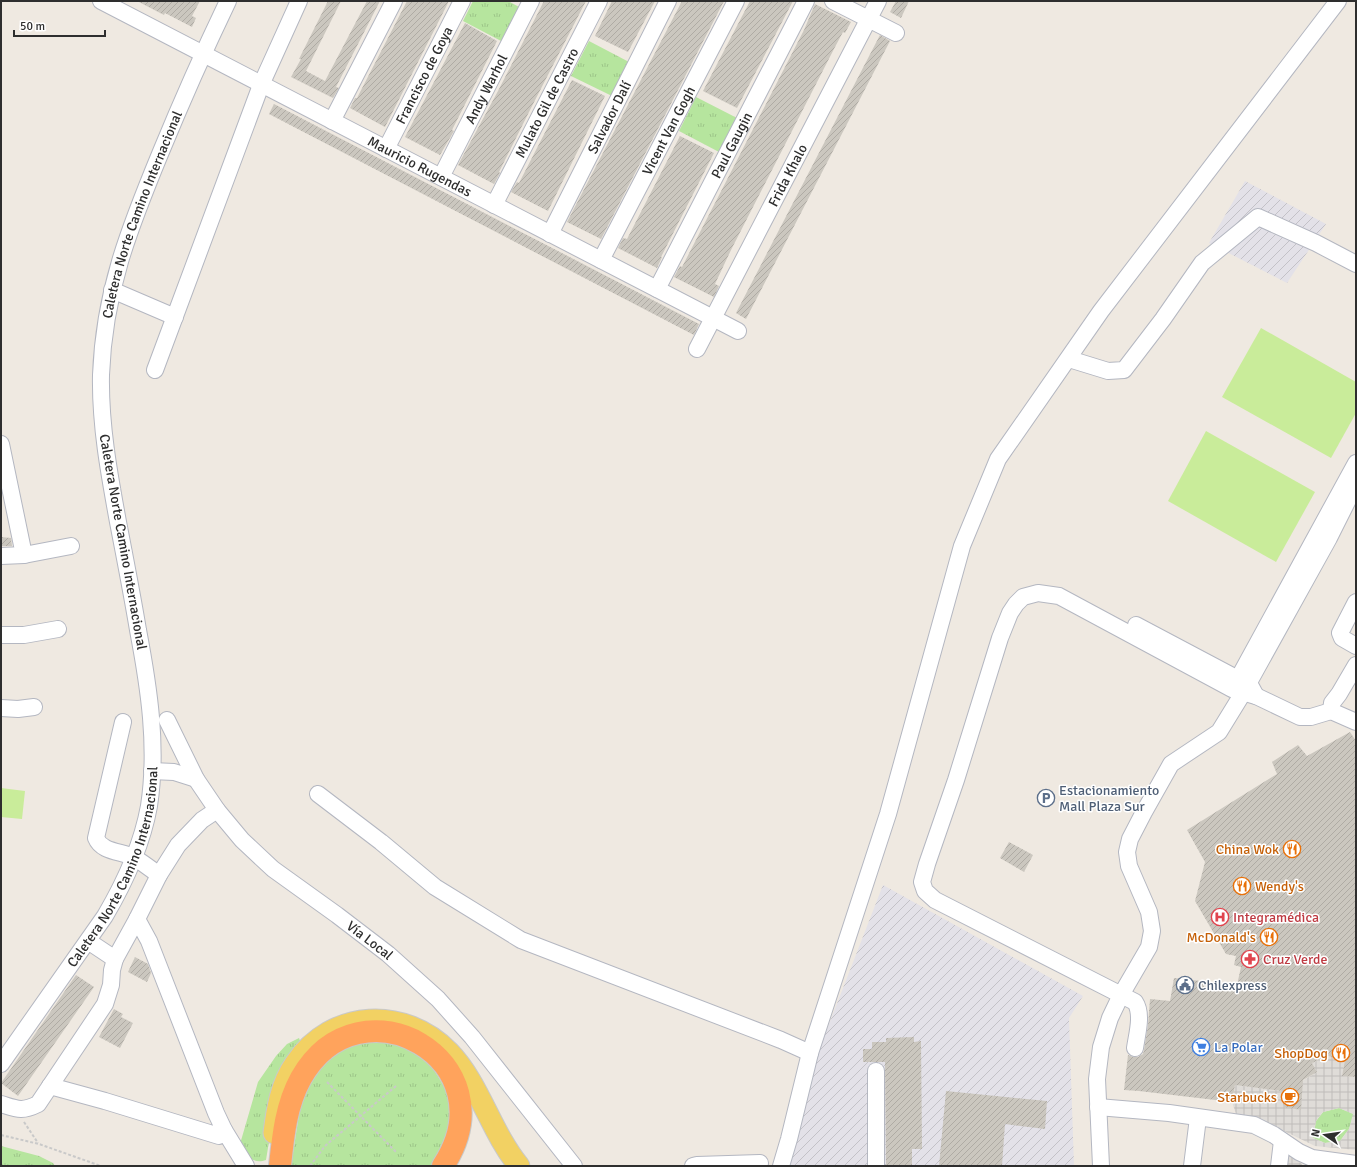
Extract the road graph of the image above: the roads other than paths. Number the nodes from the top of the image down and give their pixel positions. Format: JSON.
{"nodes":[{"id":1,"x":101,"y":1,"type":"edge"},
{"id":2,"x":228,"y":1,"type":"edge"},
{"id":3,"x":299,"y":1,"type":"edge"},
{"id":4,"x":394,"y":1,"type":"edge"},
{"id":5,"x":462,"y":1,"type":"edge"},
{"id":6,"x":531,"y":1,"type":"edge"},
{"id":7,"x":599,"y":1,"type":"edge"},
{"id":8,"x":668,"y":1,"type":"edge"},
{"id":9,"x":736,"y":1,"type":"edge"},
{"id":10,"x":806,"y":1,"type":"edge"},
{"id":11,"x":833,"y":1,"type":"edge"},
{"id":12,"x":878,"y":1,"type":"edge"},
{"id":13,"x":1338,"y":1,"type":"edge"},
{"id":14,"x":868,"y":19,"type":"junction"},
{"id":15,"x":896,"y":33,"type":"dead end"},
{"id":16,"x":203,"y":54,"type":"junction"},
{"id":17,"x":261,"y":85,"type":"junction"},
{"id":18,"x":332,"y":121,"type":"junction"},
{"id":19,"x":386,"y":149,"type":"junction"},
{"id":20,"x":441,"y":178,"type":"junction"},
{"id":21,"x":494,"y":205,"type":"junction"},
{"id":22,"x":550,"y":234,"type":"junction"},
{"id":23,"x":601,"y":260,"type":"junction"},
{"id":24,"x":1356,"y":264,"type":"edge"},
{"id":25,"x":657,"y":289,"type":"junction"},
{"id":26,"x":112,"y":290,"type":"junction"},
{"id":27,"x":175,"y":317,"type":"junction"},
{"id":28,"x":713,"y":318,"type":"junction"},
{"id":29,"x":738,"y":331,"type":"dead end"},
{"id":30,"x":697,"y":348,"type":"dead end"},
{"id":31,"x":1069,"y":359,"type":"junction"},
{"id":32,"x":155,"y":370,"type":"dead end"},
{"id":33,"x":1,"y":444,"type":"edge"},
{"id":34,"x":1356,"y":463,"type":"edge"},
{"id":35,"x":4,"y":480,"type":"edge"},
{"id":36,"x":1356,"y":484,"type":"edge"},
{"id":37,"x":71,"y":546,"type":"dead end"},
{"id":38,"x":24,"y":555,"type":"junction"},
{"id":39,"x":1,"y":556,"type":"edge"},
{"id":40,"x":1356,"y":602,"type":"edge"},
{"id":41,"x":58,"y":629,"type":"dead end"},
{"id":42,"x":1,"y":635,"type":"edge"},
{"id":43,"x":1356,"y":646,"type":"edge"},
{"id":44,"x":1356,"y":665,"type":"edge"},
{"id":45,"x":1244,"y":688,"type":"junction"},
{"id":46,"x":34,"y":707,"type":"dead end"},
{"id":47,"x":1,"y":708,"type":"edge"},
{"id":48,"x":1331,"y":711,"type":"junction"},
{"id":49,"x":168,"y":720,"type":"dead end"},
{"id":50,"x":123,"y":722,"type":"dead end"},
{"id":51,"x":1356,"y":722,"type":"edge"},
{"id":52,"x":152,"y":771,"type":"junction"},
{"id":53,"x":196,"y":780,"type":"junction"},
{"id":54,"x":318,"y":794,"type":"dead end"},
{"id":55,"x":217,"y":810,"type":"junction"},
{"id":56,"x":134,"y":858,"type":"junction"},
{"id":57,"x":159,"y":875,"type":"junction"},
{"id":58,"x":137,"y":919,"type":"junction"},
{"id":59,"x":88,"y":941,"type":"junction"},
{"id":60,"x":115,"y":959,"type":"junction"},
{"id":61,"x":1118,"y":1000,"type":"junction"},
{"id":62,"x":1135,"y":1048,"type":"dead end"},
{"id":63,"x":810,"y":1053,"type":"junction"},
{"id":64,"x":1,"y":1064,"type":"edge"},
{"id":65,"x":876,"y":1071,"type":"dead end"},
{"id":66,"x":50,"y":1086,"type":"junction"},
{"id":67,"x":8,"y":1106,"type":"edge"},
{"id":68,"x":1098,"y":1107,"type":"junction"},
{"id":69,"x":1198,"y":1118,"type":"junction"},
{"id":70,"x":224,"y":1130,"type":"junction"},
{"id":71,"x":1282,"y":1141,"type":"junction"},
{"id":72,"x":275,"y":1162,"type":"edge"},
{"id":73,"x":1310,"y":1162,"type":"edge"},
{"id":74,"x":760,"y":1163,"type":"dead end"},
{"id":75,"x":1356,"y":1164,"type":"edge"},
{"id":76,"x":246,"y":1166,"type":"edge"},
{"id":77,"x":443,"y":1166,"type":"edge"},
{"id":78,"x":519,"y":1166,"type":"edge"},
{"id":79,"x":574,"y":1166,"type":"edge"},
{"id":80,"x":693,"y":1166,"type":"edge"},
{"id":81,"x":781,"y":1166,"type":"edge"},
{"id":82,"x":876,"y":1166,"type":"edge"},
{"id":83,"x":1101,"y":1166,"type":"edge"},
{"id":84,"x":1192,"y":1166,"type":"edge"},
{"id":85,"x":1279,"y":1166,"type":"edge"}],
"edges":[{"from":1,"to":16,"type":"street","name":"Mauricio Rugendas"},
{"from":2,"to":16,"type":"street","name":"Caletera Norte Camino Internacional"},
{"from":3,"to":17,"type":"street"},
{"from":4,"to":18,"type":"street"},
{"from":5,"to":19,"type":"street","name":"Francisco de Goya"},
{"from":6,"to":20,"type":"street","name":"Andy Warhol"},
{"from":7,"to":21,"type":"street","name":"Mulato Gil de Castro"},
{"from":8,"to":22,"type":"street","name":"Salvador Dalí"},
{"from":9,"to":23,"type":"street","name":"Vicent Van Gogh"},
{"from":10,"to":25,"type":"street","name":"Paul Gaugin"},
{"from":11,"to":14,"type":"street"},
{"from":12,"to":14,"type":"street","name":"Frida Khalo"},
{"from":13,"to":31,"type":"street"},
{"from":14,"to":15,"type":"street"},
{"from":14,"to":28,"type":"street","name":"Frida Khalo"},
{"from":16,"to":17,"type":"street","name":"Mauricio Rugendas"},
{"from":16,"to":26,"type":"street","name":"Caletera Norte Camino Internacional"},
{"from":17,"to":18,"type":"street","name":"Mauricio Rugendas"},
{"from":17,"to":27,"type":"street"},
{"from":18,"to":19,"type":"street","name":"Mauricio Rugendas"},
{"from":19,"to":20,"type":"street","name":"Mauricio Rugendas"},
{"from":20,"to":21,"type":"street","name":"Mauricio Rugendas"},
{"from":21,"to":22,"type":"street","name":"Mauricio Rugendas"},
{"from":22,"to":23,"type":"street","name":"Mauricio Rugendas"},
{"from":23,"to":25,"type":"street","name":"Mauricio Rugendas"},
{"from":24,"to":31,"type":"street"},
{"from":25,"to":28,"type":"street","name":"Mauricio Rugendas"},
{"from":26,"to":27,"type":"street"},
{"from":26,"to":52,"type":"street","name":"Caletera Norte Camino Internacional"},
{"from":27,"to":32,"type":"street"},
{"from":28,"to":29,"type":"street","name":"Mauricio Rugendas"},
{"from":28,"to":30,"type":"street","name":"Frida Khalo"},
{"from":31,"to":63,"type":"street"},
{"from":33,"to":35,"type":"street"},
{"from":34,"to":45,"type":"street"},
{"from":35,"to":38,"type":"street"},
{"from":36,"to":45,"type":"street"},
{"from":37,"to":38,"type":"street"},
{"from":38,"to":39,"type":"street"},
{"from":40,"to":43,"type":"street"},
{"from":41,"to":42,"type":"street"},
{"from":44,"to":48,"type":"street"},
{"from":45,"to":48,"type":"street"},
{"from":45,"to":61,"type":"street"},
{"from":45,"to":61,"type":"street"},
{"from":46,"to":47,"type":"street"},
{"from":48,"to":51,"type":"street"},
{"from":49,"to":53,"type":"street","name":"Vía Local"},
{"from":50,"to":56,"type":"street"},
{"from":52,"to":53,"type":"street"},
{"from":52,"to":56,"type":"street","name":"Caletera Norte Camino Internacional"},
{"from":53,"to":55,"type":"street","name":"Vía Local"},
{"from":54,"to":63,"type":"street"},
{"from":55,"to":57,"type":"street"},
{"from":55,"to":79,"type":"street","name":"Vía Local"},
{"from":56,"to":57,"type":"street"},
{"from":56,"to":59,"type":"street","name":"Caletera Norte Camino Internacional"},
{"from":57,"to":58,"type":"street"},
{"from":58,"to":60,"type":"street"},
{"from":58,"to":70,"type":"street"},
{"from":59,"to":60,"type":"street"},
{"from":59,"to":64,"type":"street","name":"Caletera Norte Camino Internacional"},
{"from":60,"to":66,"type":"street"},
{"from":61,"to":62,"type":"street"},
{"from":61,"to":68,"type":"street"},
{"from":63,"to":81,"type":"street"},
{"from":65,"to":82,"type":"street"},
{"from":66,"to":67,"type":"street"},
{"from":66,"to":70,"type":"street"},
{"from":68,"to":69,"type":"street"},
{"from":68,"to":83,"type":"street"},
{"from":69,"to":71,"type":"street"},
{"from":69,"to":84,"type":"street"},
{"from":70,"to":76,"type":"street"},
{"from":71,"to":73,"type":"street"},
{"from":71,"to":85,"type":"street"},
{"from":72,"to":77,"type":"highway"},
{"from":72,"to":78,"type":"main road"},
{"from":73,"to":75,"type":"street"},
{"from":74,"to":80,"type":"street"}]}
